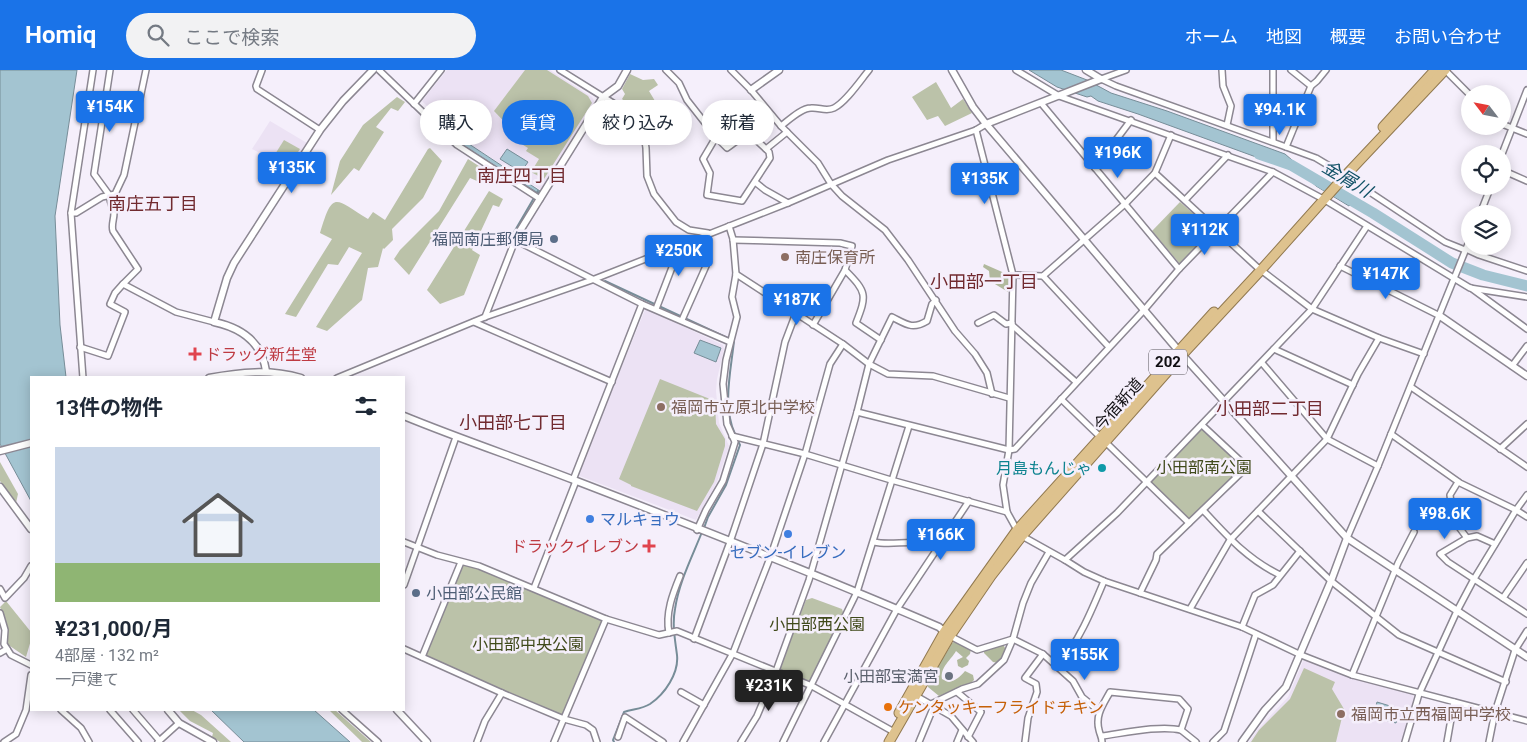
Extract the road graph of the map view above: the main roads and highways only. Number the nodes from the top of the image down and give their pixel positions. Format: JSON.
{"nodes":[{"id":1,"x":1435,"y":70,"type":"edge"},
{"id":2,"x":1445,"y":70,"type":"edge"},
{"id":3,"x":1343,"y":175,"type":"junction"},
{"id":4,"x":947,"y":634,"type":"junction"},
{"id":5,"x":892,"y":730,"type":"junction"},
{"id":6,"x":882,"y":742,"type":"edge"},
{"id":7,"x":889,"y":742,"type":"edge"}],
"edges":[{"from":1,"to":3,"type":"highway","name":"今宿新道","number":"202"},
{"from":2,"to":3,"type":"highway","name":"今宿新道","number":"202"},
{"from":3,"to":4,"type":"highway","name":"今宿新道","number":"202"},
{"from":4,"to":5,"type":"highway","name":"今宿新道","number":"202"},
{"from":4,"to":5,"type":"highway","name":"今宿新道","number":"202"},
{"from":5,"to":6,"type":"highway","name":"今宿新道","number":"202"},
{"from":5,"to":7,"type":"highway","name":"今宿新道","number":"202"}]}
